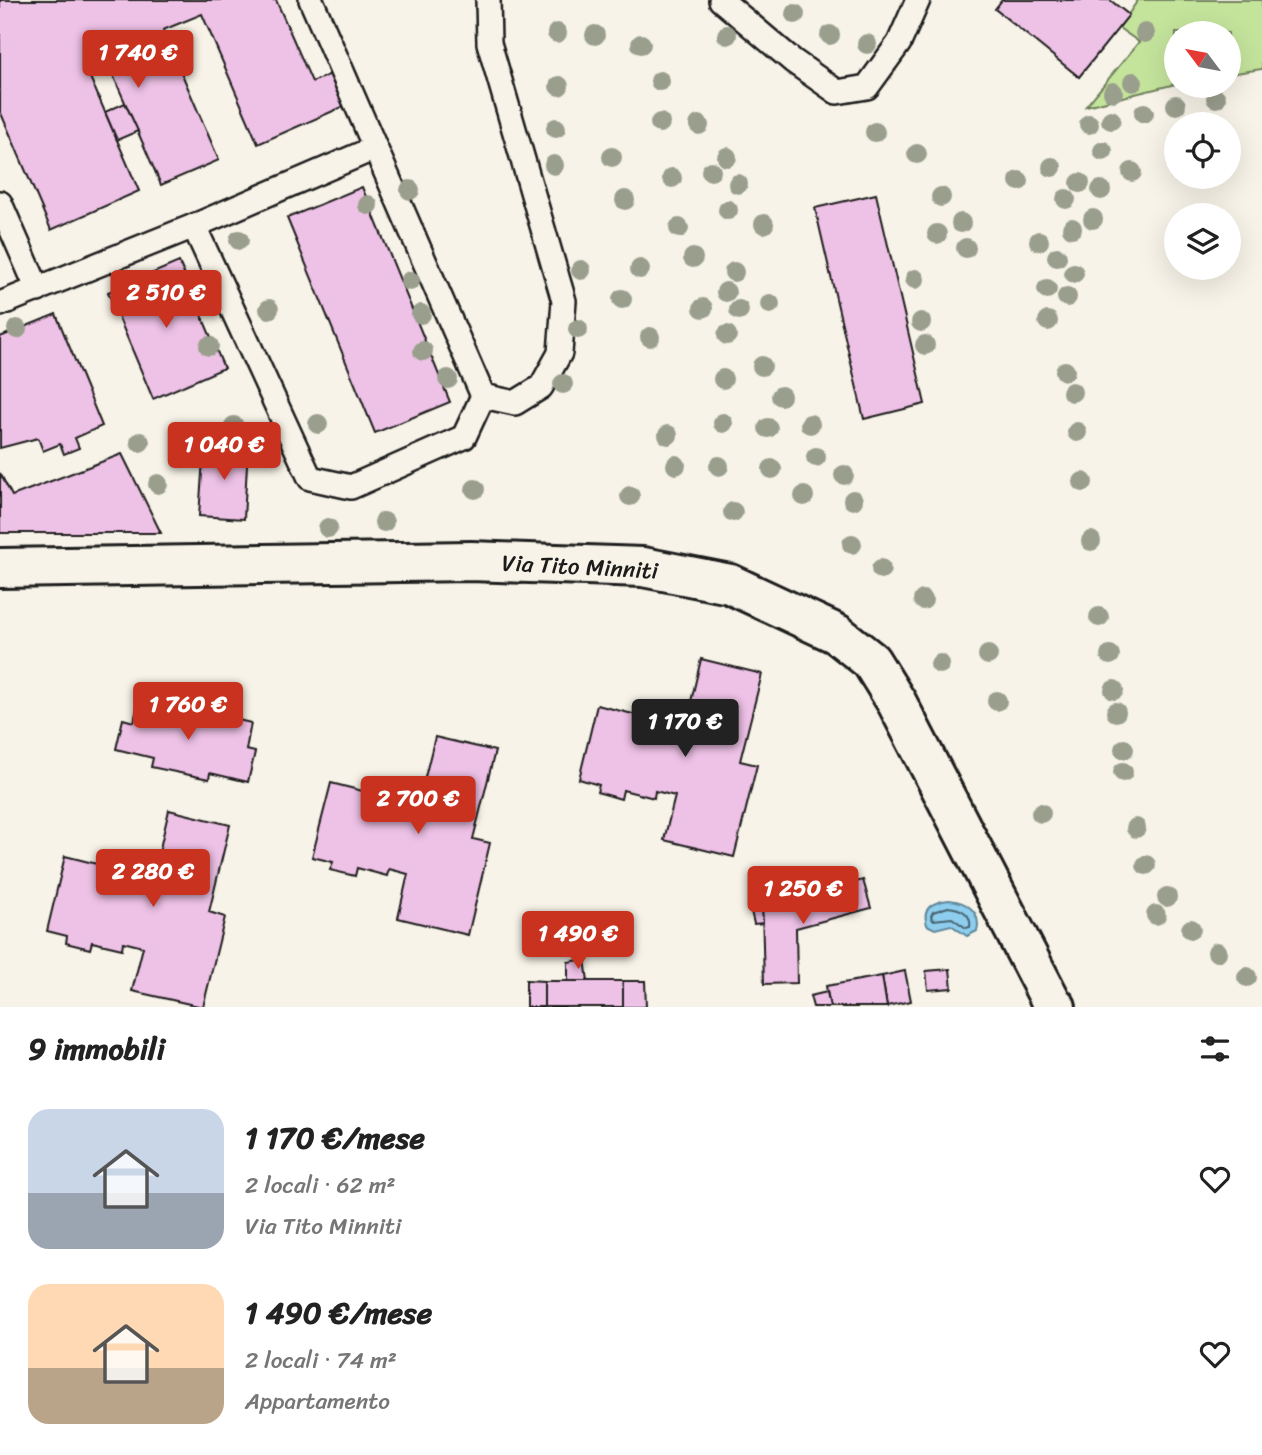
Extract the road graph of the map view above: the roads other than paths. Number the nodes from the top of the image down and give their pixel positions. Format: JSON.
{"nodes":[{"id":1,"x":311,"y":0,"type":"edge"},
{"id":2,"x":488,"y":0,"type":"edge"},
{"id":3,"x":721,"y":0,"type":"edge"},
{"id":4,"x":918,"y":0,"type":"edge"},
{"id":5,"x":375,"y":148,"type":"junction"},
{"id":6,"x":0,"y":203,"type":"edge"},
{"id":7,"x":194,"y":226,"type":"junction"},
{"id":8,"x":38,"y":290,"type":"junction"},
{"id":9,"x":0,"y":304,"type":"edge"},
{"id":10,"x":483,"y":396,"type":"junction"},
{"id":11,"x":0,"y":568,"type":"edge"},
{"id":12,"x":1056,"y":1007,"type":"edge"}],
"edges":[{"from":1,"to":5,"type":"lane"},
{"from":2,"to":10,"type":"lane"},
{"from":3,"to":4,"type":"lane"},
{"from":5,"to":7,"type":"lane"},
{"from":5,"to":10,"type":"lane"},
{"from":6,"to":8,"type":"lane"},
{"from":7,"to":8,"type":"lane"},
{"from":7,"to":10,"type":"lane"},
{"from":8,"to":9,"type":"lane"},
{"from":11,"to":12,"type":"street","name":"Via Tito Minniti"}]}
